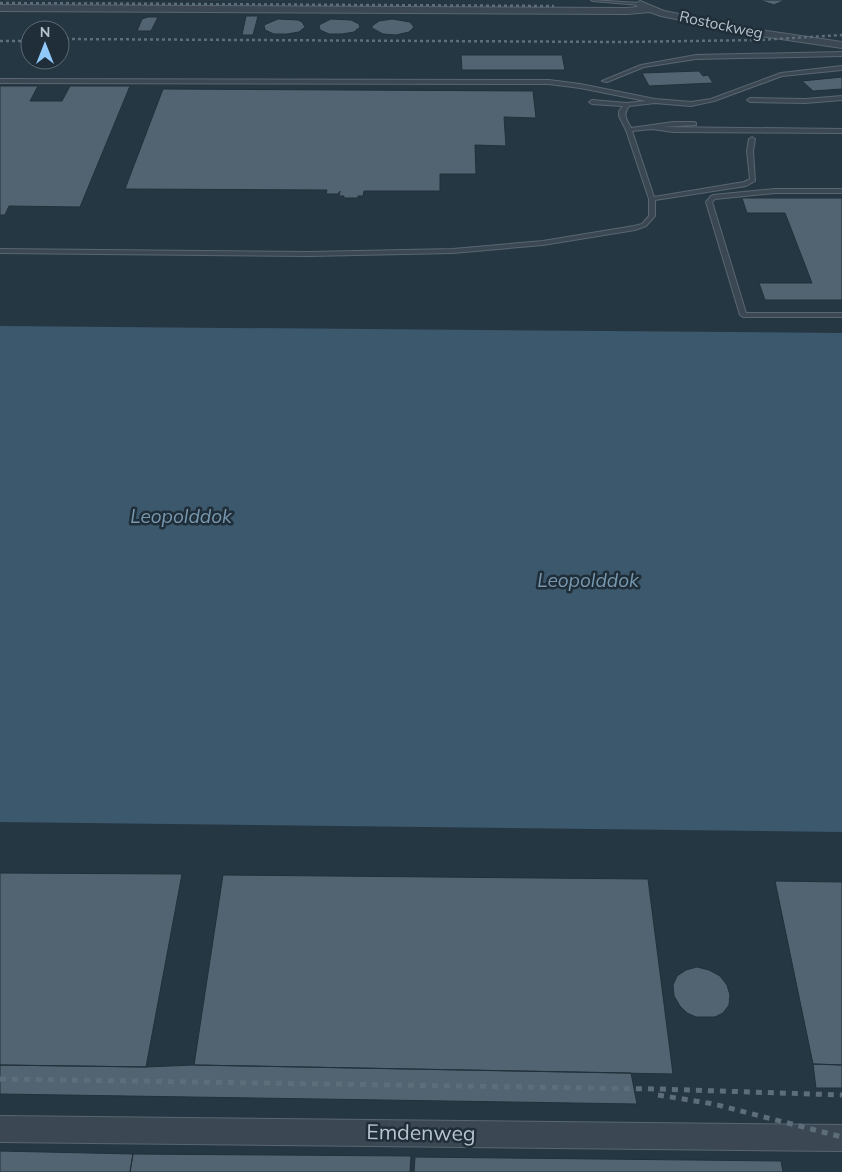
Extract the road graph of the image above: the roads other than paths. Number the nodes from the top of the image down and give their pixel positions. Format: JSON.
{"nodes":[{"id":1,"x":594,"y":0,"type":"edge"},
{"id":2,"x":642,"y":4,"type":"edge"},
{"id":3,"x":0,"y":8,"type":"edge"},
{"id":4,"x":842,"y":45,"type":"edge"},
{"id":5,"x":842,"y":54,"type":"edge"},
{"id":6,"x":842,"y":68,"type":"edge"},
{"id":7,"x":0,"y":81,"type":"edge"},
{"id":8,"x":605,"y":81,"type":"dead end"},
{"id":9,"x":842,"y":98,"type":"edge"},
{"id":10,"x":750,"y":100,"type":"dead end"},
{"id":11,"x":655,"y":101,"type":"junction"},
{"id":12,"x":592,"y":102,"type":"dead end"},
{"id":13,"x":627,"y":105,"type":"junction"},
{"id":14,"x":694,"y":124,"type":"dead end"},
{"id":15,"x":654,"y":128,"type":"junction"},
{"id":16,"x":629,"y":130,"type":"junction"},
{"id":17,"x":842,"y":131,"type":"edge"},
{"id":18,"x":752,"y":139,"type":"dead end"},
{"id":19,"x":842,"y":191,"type":"edge"},
{"id":20,"x":652,"y":199,"type":"junction"},
{"id":21,"x":0,"y":251,"type":"edge"},
{"id":22,"x":842,"y":316,"type":"edge"},
{"id":23,"x":0,"y":1129,"type":"edge"},
{"id":24,"x":842,"y":1138,"type":"edge"}],
"edges":[{"from":1,"to":2,"type":"lane"},
{"from":2,"to":3,"type":"street","name":"Rostockweg"},
{"from":2,"to":4,"type":"street","name":"Rostockweg"},
{"from":5,"to":8,"type":"lane"},
{"from":6,"to":11,"type":"lane"},
{"from":7,"to":11,"type":"lane"},
{"from":9,"to":10,"type":"lane"},
{"from":11,"to":13,"type":"lane"},
{"from":12,"to":13,"type":"lane"},
{"from":13,"to":16,"type":"lane"},
{"from":14,"to":15,"type":"lane"},
{"from":15,"to":16,"type":"lane"},
{"from":15,"to":17,"type":"lane"},
{"from":16,"to":20,"type":"lane"},
{"from":18,"to":20,"type":"lane"},
{"from":19,"to":22,"type":"lane"},
{"from":20,"to":21,"type":"lane"},
{"from":23,"to":24,"type":"street","name":"Emdenweg"}]}
